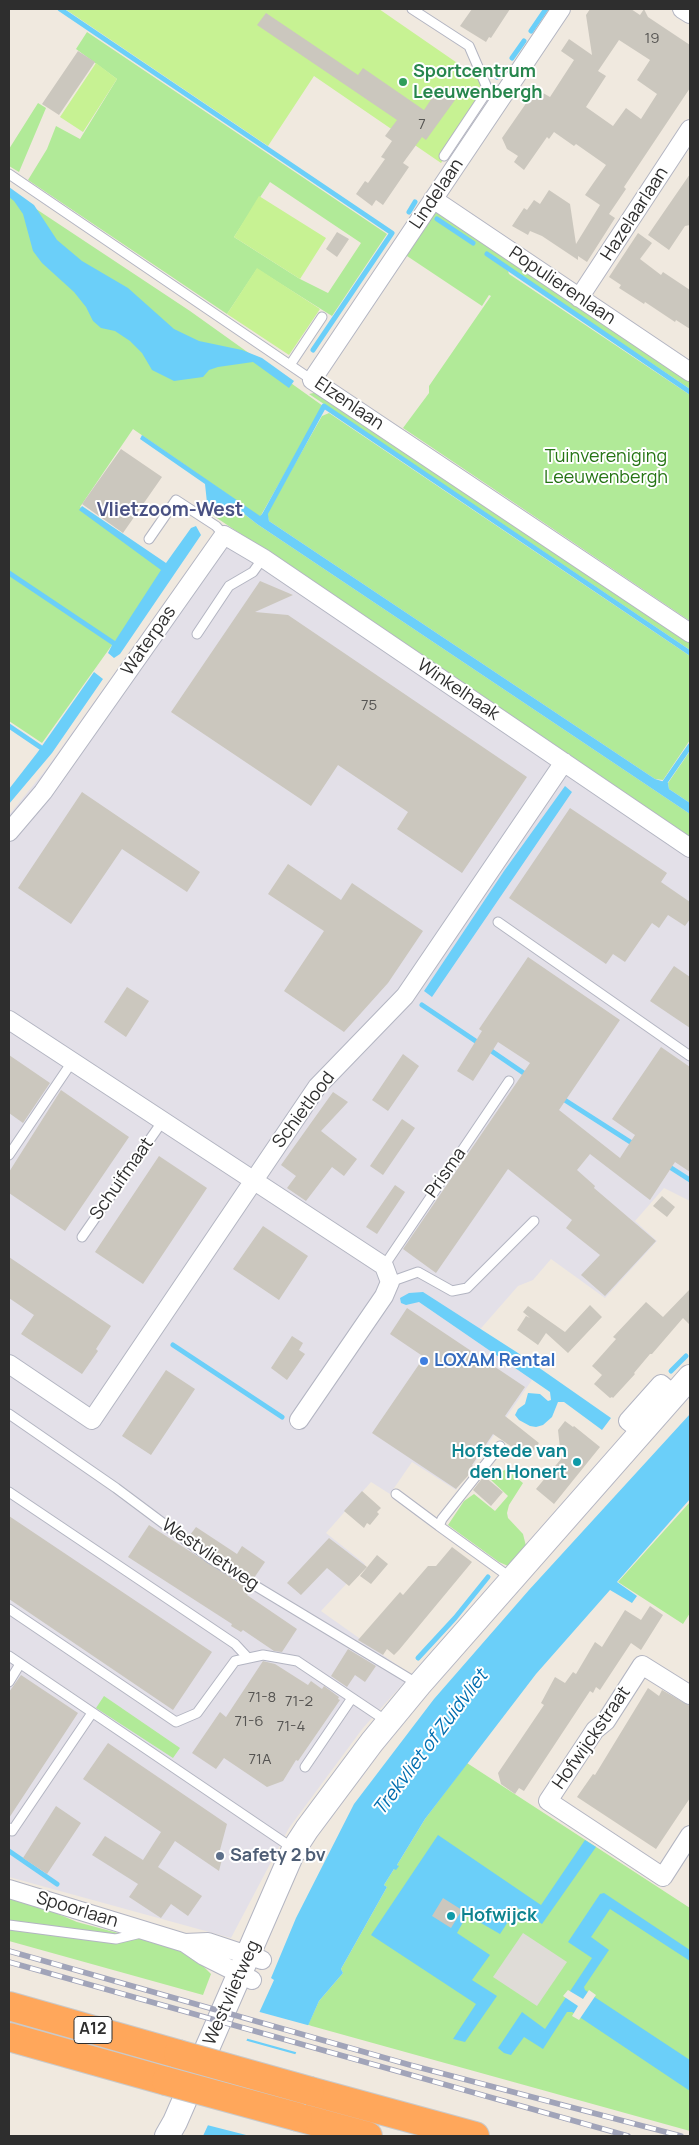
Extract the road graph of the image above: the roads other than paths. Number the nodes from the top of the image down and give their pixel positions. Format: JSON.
{"nodes":[{"id":1,"x":412,"y":9,"type":"edge"},
{"id":2,"x":561,"y":9,"type":"edge"},
{"id":3,"x":682,"y":9,"type":"edge"},
{"id":4,"x":690,"y":14,"type":"edge"},
{"id":5,"x":690,"y":129,"type":"edge"},
{"id":6,"x":444,"y":156,"type":"dead end"},
{"id":7,"x":9,"y":174,"type":"edge"},
{"id":8,"x":433,"y":199,"type":"junction"},
{"id":9,"x":579,"y":298,"type":"junction"},
{"id":10,"x":322,"y":317,"type":"dead end"},
{"id":11,"x":290,"y":365,"type":"junction"},
{"id":12,"x":690,"y":372,"type":"edge"},
{"id":13,"x":312,"y":380,"type":"junction"},
{"id":14,"x":224,"y":535,"type":"junction"},
{"id":15,"x":148,"y":540,"type":"dead end"},
{"id":16,"x":263,"y":558,"type":"junction"},
{"id":17,"x":690,"y":633,"type":"edge"},
{"id":18,"x":197,"y":634,"type":"dead end"},
{"id":19,"x":564,"y":762,"type":"junction"},
{"id":20,"x":9,"y":832,"type":"edge"},
{"id":21,"x":690,"y":848,"type":"edge"},
{"id":22,"x":498,"y":922,"type":"dead end"},
{"id":23,"x":9,"y":1020,"type":"edge"},
{"id":24,"x":690,"y":1056,"type":"edge"},
{"id":25,"x":72,"y":1062,"type":"junction"},
{"id":26,"x":509,"y":1081,"type":"dead end"},
{"id":27,"x":162,"y":1122,"type":"junction"},
{"id":28,"x":9,"y":1155,"type":"edge"},
{"id":29,"x":254,"y":1179,"type":"junction"},
{"id":30,"x":534,"y":1221,"type":"dead end"},
{"id":31,"x":82,"y":1237,"type":"dead end"},
{"id":32,"x":387,"y":1274,"type":"junction"},
{"id":33,"x":9,"y":1364,"type":"edge"},
{"id":34,"x":690,"y":1377,"type":"edge"},
{"id":35,"x":9,"y":1414,"type":"edge"},
{"id":36,"x":299,"y":1420,"type":"dead end"},
{"id":37,"x":500,"y":1446,"type":"dead end"},
{"id":38,"x":9,"y":1492,"type":"edge"},
{"id":39,"x":396,"y":1494,"type":"dead end"},
{"id":40,"x":439,"y":1526,"type":"junction"},
{"id":41,"x":512,"y":1579,"type":"junction"},
{"id":42,"x":9,"y":1609,"type":"edge"},
{"id":43,"x":9,"y":1656,"type":"edge"},
{"id":44,"x":248,"y":1658,"type":"junction"},
{"id":45,"x":20,"y":1664,"type":"junction"},
{"id":46,"x":9,"y":1682,"type":"edge"},
{"id":47,"x":419,"y":1685,"type":"junction"},
{"id":48,"x":690,"y":1695,"type":"edge"},
{"id":49,"x":352,"y":1698,"type":"junction"},
{"id":50,"x":92,"y":1713,"type":"junction"},
{"id":51,"x":388,"y":1722,"type":"junction"},
{"id":52,"x":305,"y":1767,"type":"dead end"},
{"id":53,"x":9,"y":1828,"type":"edge"},
{"id":54,"x":690,"y":1835,"type":"edge"},
{"id":55,"x":301,"y":1853,"type":"junction"},
{"id":56,"x":9,"y":1889,"type":"edge"},
{"id":57,"x":9,"y":1925,"type":"edge"},
{"id":58,"x":146,"y":1931,"type":"junction"},
{"id":59,"x":251,"y":1967,"type":"junction"},
{"id":60,"x":9,"y":2006,"type":"edge"},
{"id":61,"x":9,"y":2037,"type":"edge"},
{"id":62,"x":167,"y":2136,"type":"edge"},
{"id":63,"x":183,"y":2136,"type":"edge"},
{"id":64,"x":368,"y":2136,"type":"edge"},
{"id":65,"x":475,"y":2136,"type":"edge"}],
"edges":[{"from":1,"to":6,"type":"lane"},
{"from":2,"to":8,"type":"street","name":"Lindelaan"},
{"from":3,"to":4,"type":"street"},
{"from":5,"to":9,"type":"street","name":"Hazelaarlaan"},
{"from":7,"to":11,"type":"lane","name":"Elzenlaan"},
{"from":8,"to":9,"type":"street","name":"Populierenlaan"},
{"from":8,"to":13,"type":"street","name":"Lindelaan"},
{"from":9,"to":12,"type":"street","name":"Populierenlaan"},
{"from":10,"to":11,"type":"lane"},
{"from":11,"to":13,"type":"lane","name":"Elzenlaan"},
{"from":13,"to":17,"type":"street","name":"Elzenlaan"},
{"from":14,"to":15,"type":"lane"},
{"from":14,"to":16,"type":"street","name":"Winkelhaak"},
{"from":14,"to":20,"type":"street","name":"Waterpas"},
{"from":16,"to":18,"type":"lane"},
{"from":16,"to":19,"type":"street","name":"Winkelhaak"},
{"from":19,"to":21,"type":"street","name":"Winkelhaak"},
{"from":19,"to":29,"type":"street","name":"Schietlood"},
{"from":22,"to":24,"type":"lane"},
{"from":23,"to":25,"type":"street","name":"Schuifmaat"},
{"from":25,"to":27,"type":"street","name":"Schuifmaat"},
{"from":25,"to":28,"type":"lane"},
{"from":26,"to":32,"type":"lane","name":"Prisma"},
{"from":27,"to":29,"type":"street","name":"Schuifmaat"},
{"from":27,"to":31,"type":"lane","name":"Schuifmaat"},
{"from":29,"to":32,"type":"street"},
{"from":29,"to":33,"type":"street","name":"Schietlood"},
{"from":30,"to":32,"type":"lane"},
{"from":32,"to":36,"type":"street","name":"Prisma"},
{"from":34,"to":41,"type":"street","name":"Westvlietweg"},
{"from":35,"to":47,"type":"lane","name":"Westvlietweg"},
{"from":37,"to":40,"type":"lane"},
{"from":38,"to":44,"type":"lane"},
{"from":39,"to":40,"type":"lane"},
{"from":40,"to":41,"type":"lane"},
{"from":41,"to":47,"type":"street","name":"Westvlietweg"},
{"from":42,"to":44,"type":"lane"},
{"from":43,"to":45,"type":"lane"},
{"from":44,"to":49,"type":"lane"},
{"from":45,"to":46,"type":"lane"},
{"from":45,"to":50,"type":"lane"},
{"from":47,"to":51,"type":"street","name":"Westvlietweg"},
{"from":48,"to":54,"type":"street","name":"Hofwijckstraat"},
{"from":49,"to":51,"type":"lane"},
{"from":49,"to":52,"type":"lane"},
{"from":50,"to":53,"type":"lane"},
{"from":50,"to":55,"type":"lane"},
{"from":51,"to":55,"type":"street","name":"Westvlietweg"},
{"from":55,"to":59,"type":"street","name":"Westvlietweg"},
{"from":56,"to":58,"type":"street","name":"Spoorlaan"},
{"from":57,"to":58,"type":"lane","name":"Spoorlaan"},
{"from":58,"to":59,"type":"street","name":"Spoorlaan"},
{"from":59,"to":62,"type":"street","name":"Westvlietweg"},
{"from":59,"to":63,"type":"street","name":"Westvlietweg"},
{"from":60,"to":65,"type":"highway","number":"A12","bridge":true},
{"from":61,"to":64,"type":"highway","number":"A12","bridge":true}]}
